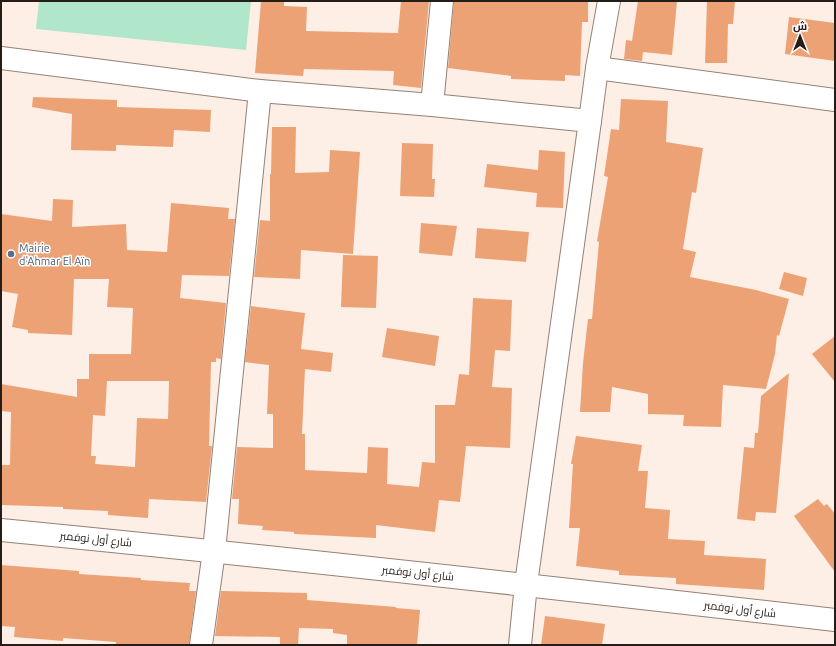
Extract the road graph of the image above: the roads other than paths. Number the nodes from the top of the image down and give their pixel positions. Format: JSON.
{"nodes":[{"id":1,"x":442,"y":1,"type":"edge"},
{"id":2,"x":609,"y":1,"type":"edge"},
{"id":3,"x":1,"y":58,"type":"edge"},
{"id":4,"x":597,"y":68,"type":"junction"},
{"id":5,"x":260,"y":91,"type":"junction"},
{"id":6,"x":835,"y":100,"type":"edge"},
{"id":7,"x":432,"y":105,"type":"junction"},
{"id":8,"x":590,"y":121,"type":"junction"},
{"id":9,"x":1,"y":530,"type":"edge"},
{"id":10,"x":214,"y":551,"type":"junction"},
{"id":11,"x":526,"y":584,"type":"junction"},
{"id":12,"x":835,"y":620,"type":"edge"},
{"id":13,"x":201,"y":645,"type":"edge"},
{"id":14,"x":520,"y":645,"type":"edge"}],
"edges":[{"from":1,"to":7,"type":"street"},
{"from":2,"to":4,"type":"street"},
{"from":3,"to":5,"type":"street"},
{"from":4,"to":6,"type":"street"},
{"from":4,"to":8,"type":"street"},
{"from":5,"to":7,"type":"street"},
{"from":5,"to":10,"type":"street"},
{"from":7,"to":8,"type":"street"},
{"from":8,"to":11,"type":"street"},
{"from":9,"to":10,"type":"street","name":"شارع أول نوفمبر"},
{"from":10,"to":11,"type":"street","name":"شارع أول نوفمبر"},
{"from":10,"to":13,"type":"street"},
{"from":11,"to":12,"type":"street","name":"شارع أول نوفمبر"},
{"from":11,"to":14,"type":"street"}]}
